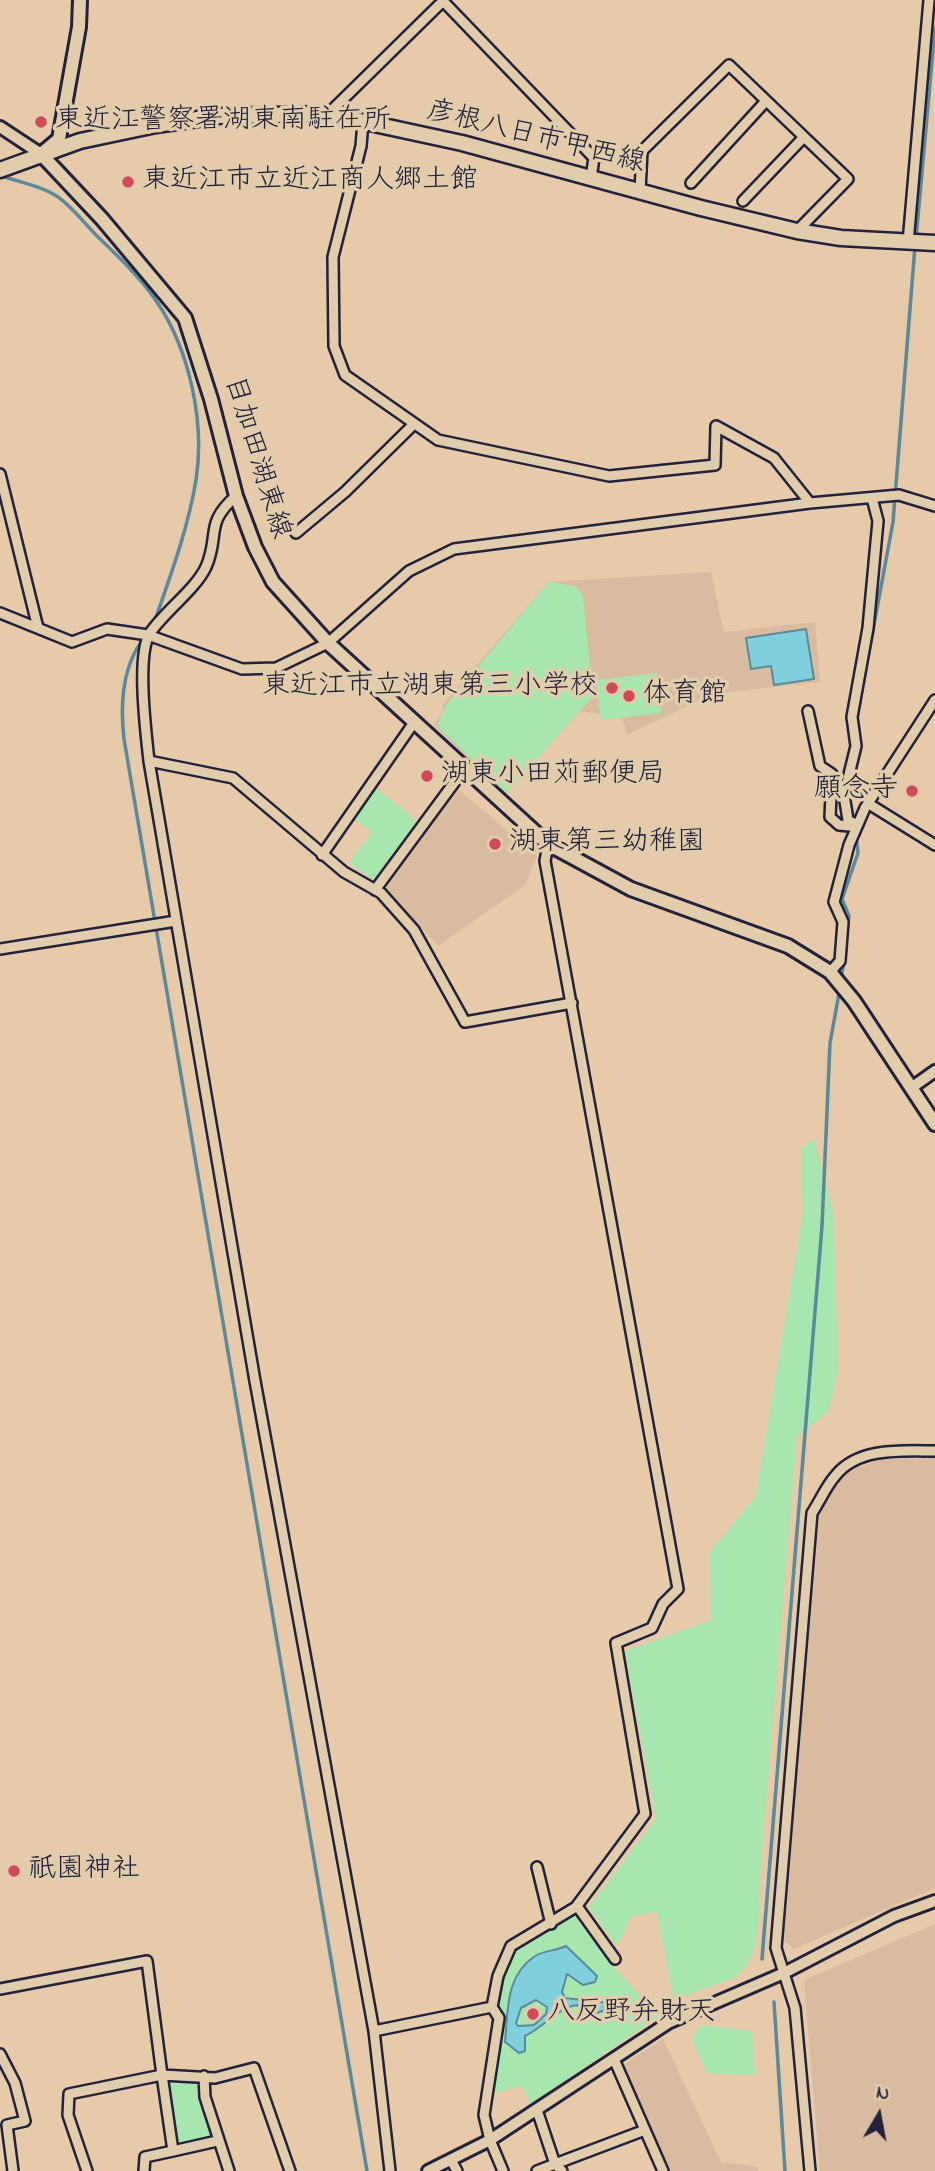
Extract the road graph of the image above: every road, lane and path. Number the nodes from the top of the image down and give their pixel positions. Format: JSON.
{"nodes":[{"id":1,"x":80,"y":0,"type":"edge"},
{"id":2,"x":443,"y":0,"type":"edge"},
{"id":3,"x":929,"y":0,"type":"edge"},
{"id":4,"x":766,"y":102,"type":"junction"},
{"id":5,"x":328,"y":114,"type":"junction"},
{"id":6,"x":363,"y":122,"type":"junction"},
{"id":7,"x":0,"y":127,"type":"edge"},
{"id":8,"x":803,"y":138,"type":"junction"},
{"id":9,"x":41,"y":153,"type":"junction"},
{"id":10,"x":0,"y":170,"type":"edge"},
{"id":11,"x":591,"y":178,"type":"junction"},
{"id":12,"x":691,"y":183,"type":"dead end"},
{"id":13,"x":640,"y":191,"type":"junction"},
{"id":14,"x":743,"y":201,"type":"dead end"},
{"id":15,"x":797,"y":231,"type":"junction"},
{"id":16,"x":908,"y":243,"type":"junction"},
{"id":17,"x":935,"y":243,"type":"edge"},
{"id":18,"x":414,"y":424,"type":"junction"},
{"id":19,"x":0,"y":474,"type":"edge"},
{"id":20,"x":236,"y":495,"type":"junction"},
{"id":21,"x":872,"y":498,"type":"junction"},
{"id":22,"x":810,"y":503,"type":"junction"},
{"id":23,"x":935,"y":506,"type":"edge"},
{"id":24,"x":296,"y":533,"type":"dead end"},
{"id":25,"x":0,"y":613,"type":"edge"},
{"id":26,"x":37,"y":628,"type":"junction"},
{"id":27,"x":148,"y":635,"type":"junction"},
{"id":28,"x":328,"y":643,"type":"junction"},
{"id":29,"x":935,"y":700,"type":"edge"},
{"id":30,"x":808,"y":710,"type":"dead end"},
{"id":31,"x":415,"y":721,"type":"junction"},
{"id":32,"x":149,"y":761,"type":"junction"},
{"id":33,"x":465,"y":768,"type":"junction"},
{"id":34,"x":867,"y":806,"type":"junction"},
{"id":35,"x":849,"y":826,"type":"junction"},
{"id":36,"x":548,"y":844,"type":"junction"},
{"id":37,"x":935,"y":845,"type":"edge"},
{"id":38,"x":321,"y":855,"type":"junction"},
{"id":39,"x":375,"y":890,"type":"junction"},
{"id":40,"x":176,"y":921,"type":"junction"},
{"id":41,"x":0,"y":949,"type":"edge"},
{"id":42,"x":830,"y":972,"type":"junction"},
{"id":43,"x":572,"y":1003,"type":"junction"},
{"id":44,"x":935,"y":1071,"type":"edge"},
{"id":45,"x":911,"y":1088,"type":"junction"},
{"id":46,"x":935,"y":1124,"type":"edge"},
{"id":47,"x":935,"y":1451,"type":"edge"},
{"id":48,"x":537,"y":1867,"type":"dead end"},
{"id":49,"x":935,"y":1901,"type":"edge"},
{"id":50,"x":577,"y":1906,"type":"junction"},
{"id":51,"x":551,"y":1924,"type":"junction"},
{"id":52,"x":615,"y":1959,"type":"dead end"},
{"id":53,"x":784,"y":1973,"type":"junction"},
{"id":54,"x":0,"y":1989,"type":"edge"},
{"id":55,"x":492,"y":2007,"type":"junction"},
{"id":56,"x":374,"y":2031,"type":"junction"},
{"id":57,"x":0,"y":2054,"type":"edge"},
{"id":58,"x":614,"y":2059,"type":"junction"},
{"id":59,"x":162,"y":2075,"type":"junction"},
{"id":60,"x":204,"y":2076,"type":"junction"},
{"id":61,"x":537,"y":2110,"type":"junction"},
{"id":62,"x":3,"y":2126,"type":"edge"},
{"id":63,"x":645,"y":2130,"type":"junction"},
{"id":64,"x":490,"y":2140,"type":"junction"},
{"id":65,"x":217,"y":2141,"type":"junction"},
{"id":66,"x":173,"y":2151,"type":"junction"},
{"id":67,"x":451,"y":2160,"type":"junction"},
{"id":68,"x":559,"y":2168,"type":"edge"},
{"id":69,"x":13,"y":2171,"type":"edge"},
{"id":70,"x":87,"y":2171,"type":"edge"},
{"id":71,"x":145,"y":2171,"type":"edge"},
{"id":72,"x":229,"y":2171,"type":"edge"},
{"id":73,"x":290,"y":2171,"type":"edge"},
{"id":74,"x":390,"y":2171,"type":"edge"},
{"id":75,"x":428,"y":2171,"type":"edge"},
{"id":76,"x":457,"y":2171,"type":"edge"},
{"id":77,"x":503,"y":2171,"type":"edge"},
{"id":78,"x":537,"y":2171,"type":"edge"},
{"id":79,"x":663,"y":2171,"type":"edge"},
{"id":80,"x":810,"y":2171,"type":"edge"}],
"edges":[{"from":1,"to":9,"type":"main road"},
{"from":2,"to":5,"type":"street"},
{"from":2,"to":11,"type":"street"},
{"from":3,"to":16,"type":"street"},
{"from":4,"to":8,"type":"street"},
{"from":4,"to":12,"type":"street"},
{"from":4,"to":13,"type":"street"},
{"from":5,"to":6,"type":"main road","name":"彦根八日市甲西線"},
{"from":5,"to":9,"type":"main road","name":"彦根八日市甲西線"},
{"from":6,"to":11,"type":"main road","name":"彦根八日市甲西線"},
{"from":6,"to":18,"type":"street"},
{"from":7,"to":9,"type":"street"},
{"from":8,"to":14,"type":"street"},
{"from":8,"to":15,"type":"street"},
{"from":9,"to":10,"type":"main road","name":"彦根八日市甲西線"},
{"from":9,"to":20,"type":"main road","name":"目加田湖東線"},
{"from":11,"to":13,"type":"main road","name":"彦根八日市甲西線"},
{"from":13,"to":15,"type":"main road","name":"彦根八日市甲西線"},
{"from":15,"to":16,"type":"main road","name":"彦根八日市甲西線"},
{"from":16,"to":17,"type":"main road","name":"彦根八日市甲西線"},
{"from":18,"to":22,"type":"street"},
{"from":18,"to":24,"type":"street"},
{"from":19,"to":26,"type":"street"},
{"from":20,"to":27,"type":"street"},
{"from":20,"to":28,"type":"main road","name":"目加田湖東線"},
{"from":21,"to":22,"type":"street"},
{"from":21,"to":23,"type":"street"},
{"from":21,"to":35,"type":"street"},
{"from":22,"to":28,"type":"street"},
{"from":25,"to":26,"type":"street"},
{"from":26,"to":27,"type":"street"},
{"from":27,"to":28,"type":"street"},
{"from":27,"to":32,"type":"street"},
{"from":28,"to":31,"type":"main road","name":"目加田湖東線"},
{"from":29,"to":34,"type":"street"},
{"from":30,"to":35,"type":"street"},
{"from":31,"to":33,"type":"main road","name":"目加田湖東線"},
{"from":31,"to":38,"type":"street"},
{"from":32,"to":38,"type":"street"},
{"from":32,"to":40,"type":"street"},
{"from":33,"to":36,"type":"main road","name":"目加田湖東線"},
{"from":33,"to":39,"type":"street"},
{"from":34,"to":35,"type":"street"},
{"from":34,"to":37,"type":"street"},
{"from":34,"to":42,"type":"street"},
{"from":36,"to":42,"type":"main road","name":"目加田湖東線"},
{"from":36,"to":43,"type":"street"},
{"from":38,"to":39,"type":"street"},
{"from":39,"to":43,"type":"street"},
{"from":40,"to":41,"type":"street"},
{"from":40,"to":56,"type":"street"},
{"from":42,"to":45,"type":"main road","name":"目加田湖東線"},
{"from":43,"to":50,"type":"street"},
{"from":44,"to":45,"type":"street"},
{"from":45,"to":46,"type":"main road","name":"目加田湖東線"},
{"from":47,"to":53,"type":"street"},
{"from":48,"to":51,"type":"street"},
{"from":49,"to":53,"type":"street"},
{"from":50,"to":51,"type":"street"},
{"from":50,"to":52,"type":"street"},
{"from":51,"to":55,"type":"street"},
{"from":53,"to":58,"type":"street"},
{"from":53,"to":80,"type":"street"},
{"from":54,"to":59,"type":"street"},
{"from":55,"to":56,"type":"street"},
{"from":55,"to":64,"type":"street"},
{"from":56,"to":74,"type":"street"},
{"from":57,"to":62,"type":"street"},
{"from":58,"to":61,"type":"street"},
{"from":58,"to":63,"type":"street"},
{"from":59,"to":60,"type":"street"},
{"from":59,"to":66,"type":"street"},
{"from":59,"to":70,"type":"street"},
{"from":60,"to":65,"type":"street"},
{"from":60,"to":73,"type":"street"},
{"from":61,"to":64,"type":"street"},
{"from":61,"to":68,"type":"street"},
{"from":62,"to":69,"type":"street"},
{"from":63,"to":68,"type":"street"},
{"from":63,"to":79,"type":"street"},
{"from":64,"to":67,"type":"street"},
{"from":64,"to":77,"type":"street"},
{"from":65,"to":66,"type":"street"},
{"from":65,"to":72,"type":"street"},
{"from":66,"to":71,"type":"street"},
{"from":67,"to":75,"type":"street"},
{"from":67,"to":76,"type":"street"},
{"from":68,"to":78,"type":"street"}]}
